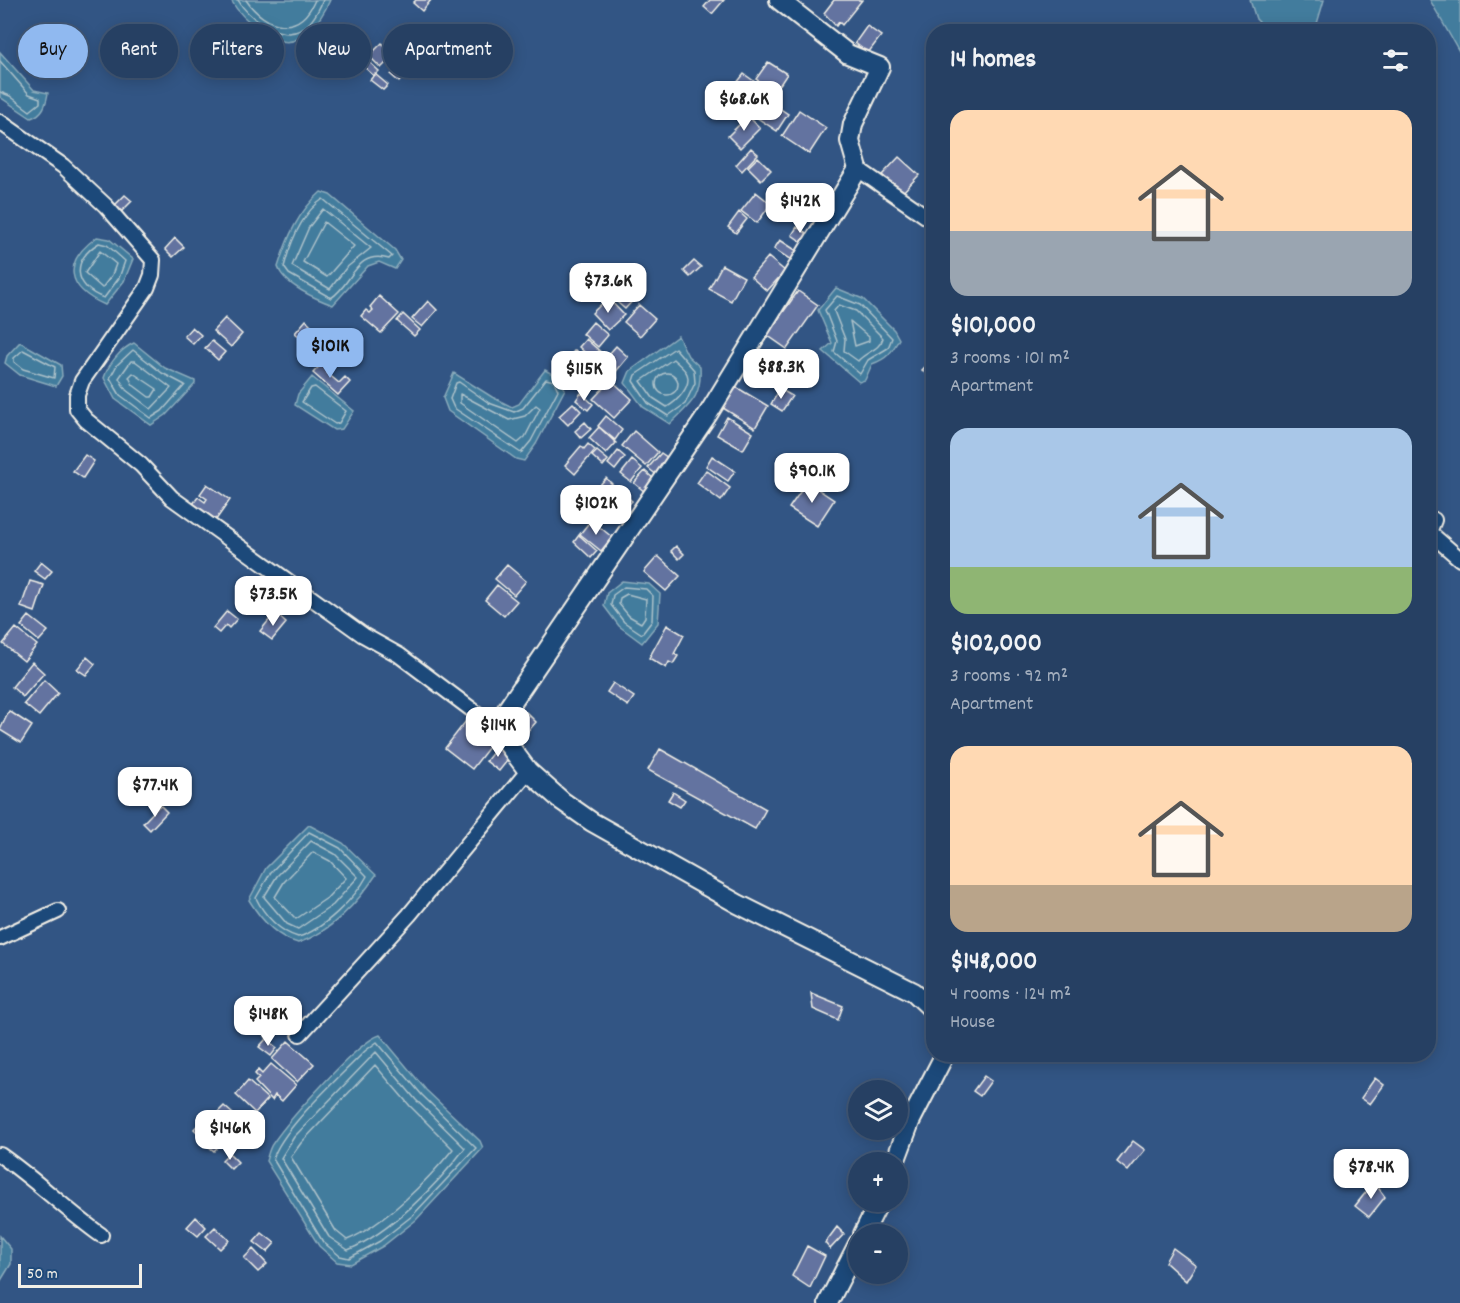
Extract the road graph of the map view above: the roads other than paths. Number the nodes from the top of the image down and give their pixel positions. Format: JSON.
{"nodes":[{"id":1,"x":779,"y":0,"type":"edge"},
{"id":2,"x":0,"y":122,"type":"edge"},
{"id":3,"x":858,"y":169,"type":"junction"},
{"id":4,"x":926,"y":216,"type":"edge"},
{"id":5,"x":1436,"y":538,"type":"edge"},
{"id":6,"x":1460,"y":559,"type":"edge"},
{"id":7,"x":495,"y":727,"type":"junction"},
{"id":8,"x":528,"y":771,"type":"junction"},
{"id":9,"x":58,"y":911,"type":"dead end"},
{"id":10,"x":0,"y":938,"type":"edge"},
{"id":11,"x":926,"y":1003,"type":"edge"},
{"id":12,"x":300,"y":1034,"type":"dead end"},
{"id":13,"x":941,"y":1062,"type":"edge"},
{"id":14,"x":899,"y":1152,"type":"edge"},
{"id":15,"x":0,"y":1155,"type":"edge"},
{"id":16,"x":101,"y":1235,"type":"dead end"},
{"id":17,"x":848,"y":1264,"type":"edge"},
{"id":18,"x":828,"y":1303,"type":"edge"}],
"edges":[{"from":1,"to":3,"type":"street"},
{"from":2,"to":7,"type":"street"},
{"from":3,"to":4,"type":"street"},
{"from":3,"to":7,"type":"street"},
{"from":5,"to":6,"type":"street"},
{"from":7,"to":8,"type":"street"},
{"from":8,"to":11,"type":"street"},
{"from":8,"to":12,"type":"street"},
{"from":9,"to":10,"type":"street"},
{"from":13,"to":14,"type":"street"},
{"from":15,"to":16,"type":"street"},
{"from":17,"to":18,"type":"street"}]}
